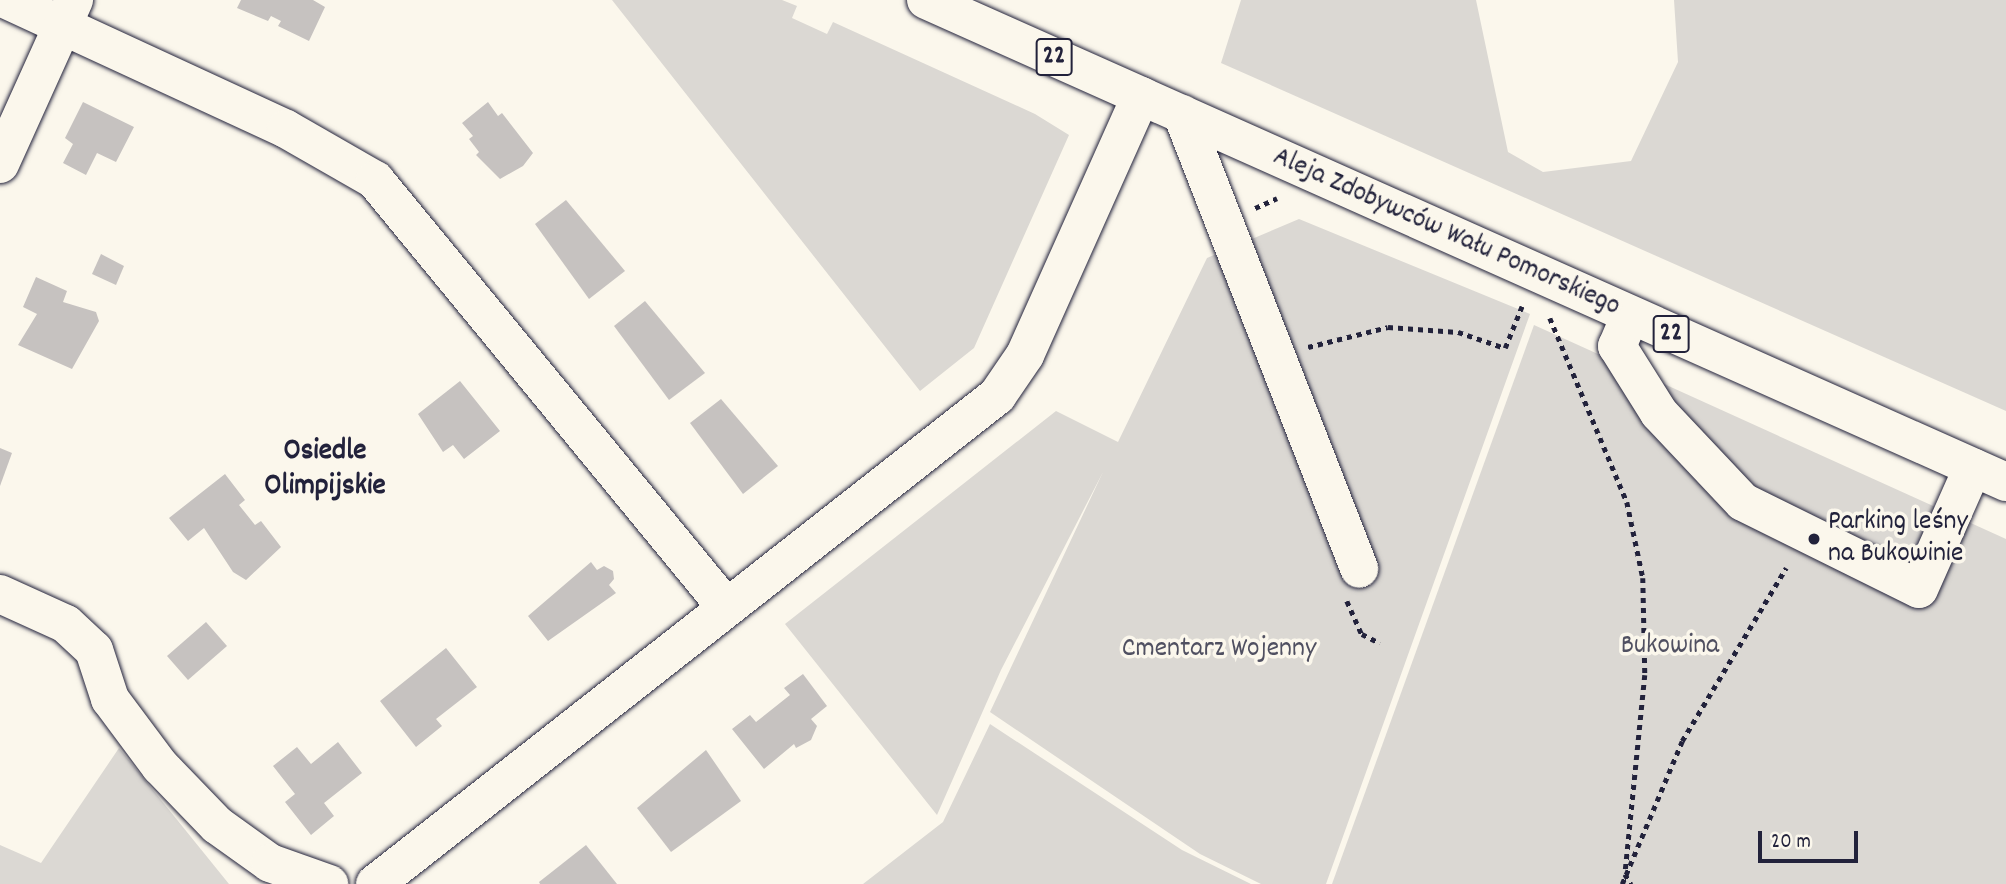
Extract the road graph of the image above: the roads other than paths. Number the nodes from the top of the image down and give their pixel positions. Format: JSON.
{"nodes":[{"id":1,"x":7,"y":0,"type":"edge"},
{"id":2,"x":926,"y":0,"type":"edge"},
{"id":3,"x":68,"y":13,"type":"edge"},
{"id":4,"x":1142,"y":96,"type":"junction"},
{"id":5,"x":1182,"y":114,"type":"junction"},
{"id":6,"x":0,"y":164,"type":"edge"},
{"id":7,"x":1630,"y":316,"type":"junction"},
{"id":8,"x":1989,"y":474,"type":"edge"},
{"id":9,"x":1359,"y":569,"type":"dead end"},
{"id":10,"x":0,"y":594,"type":"edge"},
{"id":11,"x":726,"y":607,"type":"junction"},
{"id":12,"x":329,"y":884,"type":"edge"},
{"id":13,"x":375,"y":884,"type":"edge"}],
"edges":[{"from":1,"to":3,"type":"street"},
{"from":2,"to":4,"type":"street","name":"Aleja Zdobywców Wału Pomorskiego","number":"22"},
{"from":3,"to":6,"type":"street"},
{"from":3,"to":11,"type":"street"},
{"from":4,"to":5,"type":"street","name":"Aleja Zdobywców Wału Pomorskiego","number":"22"},
{"from":4,"to":11,"type":"street"},
{"from":5,"to":7,"type":"street","name":"Aleja Zdobywców Wału Pomorskiego","number":"22"},
{"from":5,"to":9,"type":"street"},
{"from":7,"to":8,"type":"street","name":"Aleja Zdobywców Wału Pomorskiego","number":"22"},
{"from":7,"to":8,"type":"street"},
{"from":10,"to":12,"type":"street"},
{"from":11,"to":13,"type":"street"}]}
